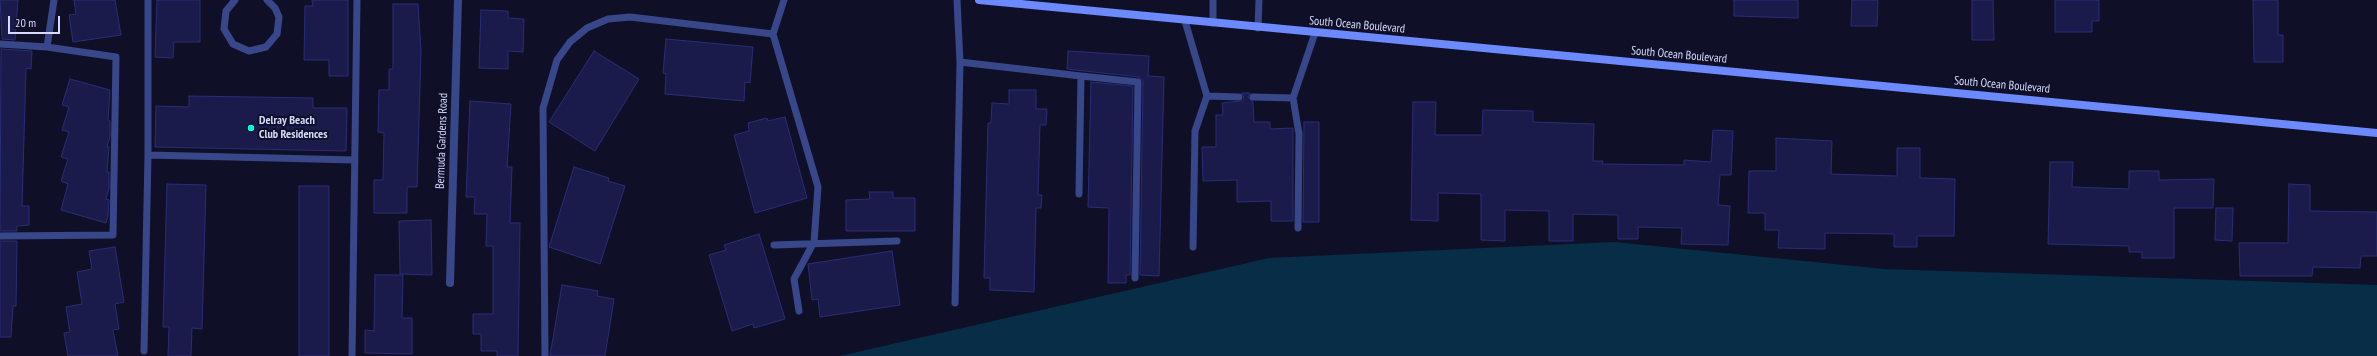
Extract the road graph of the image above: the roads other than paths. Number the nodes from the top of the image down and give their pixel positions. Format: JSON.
{"nodes":[{"id":1,"x":54,"y":0,"type":"edge"},
{"id":2,"x":148,"y":0,"type":"edge"},
{"id":3,"x":235,"y":0,"type":"edge"},
{"id":4,"x":268,"y":0,"type":"edge"},
{"id":5,"x":357,"y":0,"type":"edge"},
{"id":6,"x":458,"y":0,"type":"edge"},
{"id":7,"x":784,"y":0,"type":"edge"},
{"id":8,"x":957,"y":0,"type":"edge"},
{"id":9,"x":979,"y":0,"type":"edge"},
{"id":10,"x":1213,"y":0,"type":"edge"},
{"id":11,"x":1259,"y":0,"type":"edge"},
{"id":12,"x":1184,"y":21,"type":"junction"},
{"id":13,"x":1213,"y":24,"type":"junction"},
{"id":14,"x":1258,"y":28,"type":"junction"},
{"id":15,"x":1315,"y":33,"type":"junction"},
{"id":16,"x":773,"y":34,"type":"junction"},
{"id":17,"x":0,"y":44,"type":"edge"},
{"id":18,"x":47,"y":47,"type":"junction"},
{"id":19,"x":960,"y":62,"type":"junction"},
{"id":20,"x":1081,"y":76,"type":"junction"},
{"id":21,"x":1207,"y":96,"type":"junction"},
{"id":22,"x":1253,"y":97,"type":"dead end"},
{"id":23,"x":1239,"y":98,"type":"dead end"},
{"id":24,"x":1293,"y":98,"type":"junction"},
{"id":25,"x":2377,"y":133,"type":"edge"},
{"id":26,"x":148,"y":155,"type":"junction"},
{"id":27,"x":355,"y":160,"type":"junction"},
{"id":28,"x":1079,"y":194,"type":"dead end"},
{"id":29,"x":1298,"y":228,"type":"dead end"},
{"id":30,"x":0,"y":236,"type":"edge"},
{"id":31,"x":897,"y":241,"type":"dead end"},
{"id":32,"x":814,"y":242,"type":"junction"},
{"id":33,"x":774,"y":245,"type":"dead end"},
{"id":34,"x":1193,"y":247,"type":"dead end"},
{"id":35,"x":1135,"y":278,"type":"dead end"},
{"id":36,"x":450,"y":283,"type":"dead end"},
{"id":37,"x":955,"y":303,"type":"dead end"},
{"id":38,"x":799,"y":311,"type":"dead end"},
{"id":39,"x":144,"y":351,"type":"dead end"},
{"id":40,"x":352,"y":356,"type":"edge"},
{"id":41,"x":545,"y":356,"type":"edge"}],
"edges":[{"from":1,"to":18,"type":"lane"},
{"from":2,"to":26,"type":"lane"},
{"from":3,"to":4,"type":"lane"},
{"from":5,"to":27,"type":"lane"},
{"from":6,"to":36,"type":"street","name":"Bermuda Gardens Road"},
{"from":7,"to":16,"type":"lane"},
{"from":8,"to":19,"type":"lane"},
{"from":9,"to":12,"type":"main road","name":"South Ocean Boulevard"},
{"from":10,"to":13,"type":"lane"},
{"from":11,"to":14,"type":"lane"},
{"from":12,"to":13,"type":"main road","name":"South Ocean Boulevard"},
{"from":12,"to":21,"type":"lane"},
{"from":13,"to":14,"type":"main road","name":"South Ocean Boulevard"},
{"from":14,"to":15,"type":"main road","name":"South Ocean Boulevard"},
{"from":15,"to":24,"type":"lane"},
{"from":15,"to":25,"type":"main road","name":"South Ocean Boulevard"},
{"from":16,"to":32,"type":"lane"},
{"from":16,"to":41,"type":"lane"},
{"from":17,"to":18,"type":"lane"},
{"from":18,"to":30,"type":"lane"},
{"from":19,"to":20,"type":"lane"},
{"from":19,"to":37,"type":"lane"},
{"from":20,"to":28,"type":"lane"},
{"from":20,"to":35,"type":"lane"},
{"from":21,"to":23,"type":"lane"},
{"from":21,"to":34,"type":"lane"},
{"from":22,"to":24,"type":"lane"},
{"from":24,"to":29,"type":"lane"},
{"from":26,"to":27,"type":"lane"},
{"from":26,"to":39,"type":"lane"},
{"from":27,"to":40,"type":"lane"},
{"from":31,"to":32,"type":"lane"},
{"from":32,"to":33,"type":"lane"},
{"from":32,"to":38,"type":"lane"}]}
